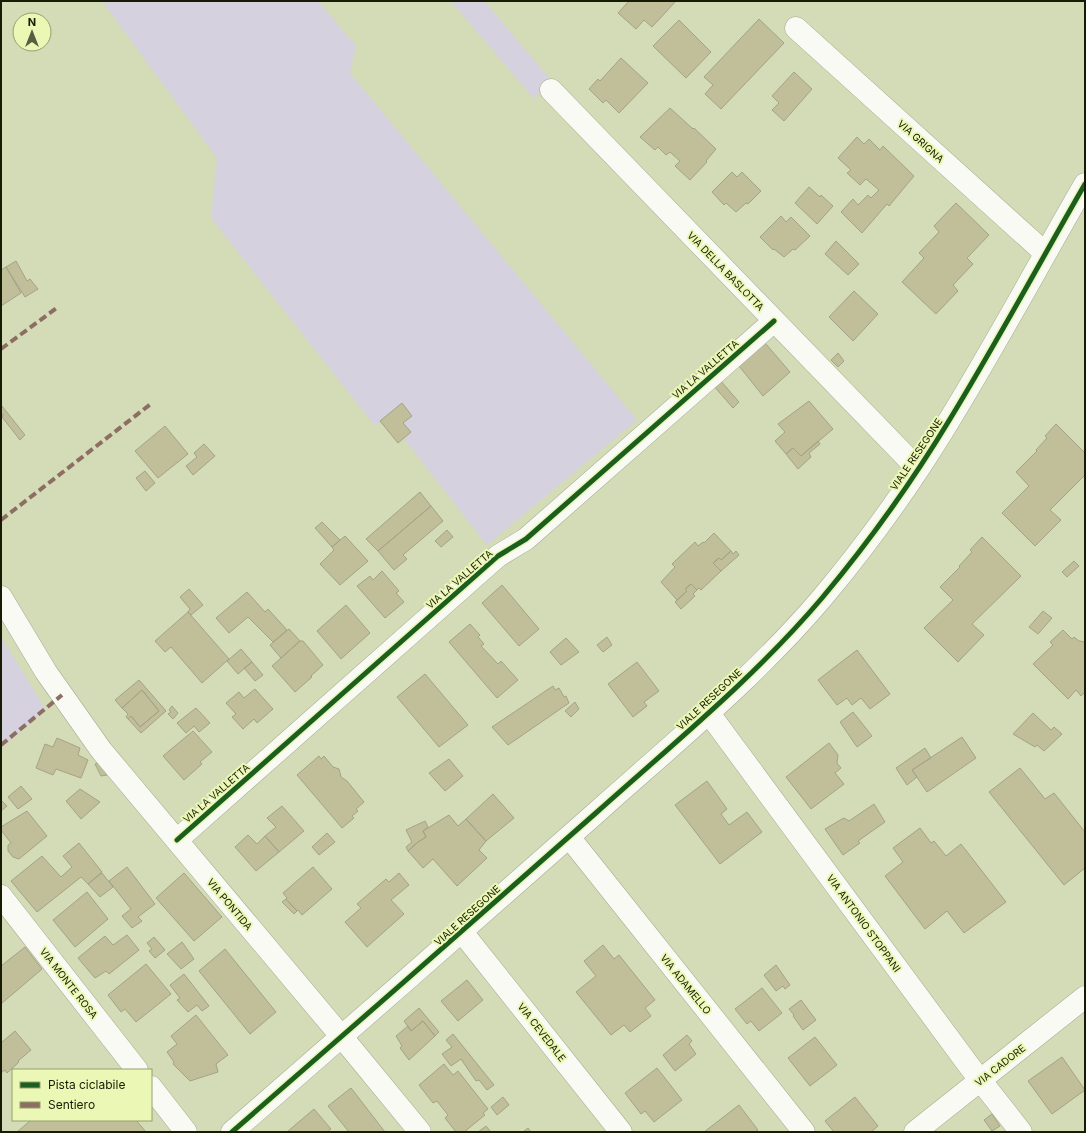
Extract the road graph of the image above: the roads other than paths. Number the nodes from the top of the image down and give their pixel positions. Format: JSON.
{"nodes":[{"id":1,"x":796,"y":28,"type":"dead end"},
{"id":2,"x":551,"y":90,"type":"dead end"},
{"id":3,"x":1085,"y":184,"type":"edge"},
{"id":4,"x":1045,"y":253,"type":"junction"},
{"id":5,"x":774,"y":320,"type":"junction"},
{"id":6,"x":918,"y":469,"type":"junction"},
{"id":7,"x":1,"y":597,"type":"edge"},
{"id":8,"x":708,"y":712,"type":"junction"},
{"id":9,"x":568,"y":837,"type":"junction"},
{"id":10,"x":177,"y":840,"type":"junction"},
{"id":11,"x":1,"y":896,"type":"edge"},
{"id":12,"x":462,"y":932,"type":"junction"},
{"id":13,"x":1085,"y":998,"type":"edge"},
{"id":14,"x":342,"y":1036,"type":"junction"},
{"id":15,"x":136,"y":1069,"type":"edge"},
{"id":16,"x":981,"y":1080,"type":"junction"},
{"id":17,"x":152,"y":1088,"type":"edge"},
{"id":18,"x":186,"y":1132,"type":"edge"},
{"id":19,"x":232,"y":1132,"type":"edge"},
{"id":20,"x":420,"y":1132,"type":"edge"},
{"id":21,"x":621,"y":1132,"type":"edge"},
{"id":22,"x":804,"y":1132,"type":"edge"},
{"id":23,"x":915,"y":1132,"type":"edge"},
{"id":24,"x":1021,"y":1132,"type":"edge"}],
"edges":[{"from":1,"to":4,"type":"street","name":"VIA GRIGNA"},
{"from":2,"to":5,"type":"street","name":"VIA DELLA BASLOTTA"},
{"from":3,"to":4,"type":"street","name":"VIALE RESEGONE"},
{"from":4,"to":6,"type":"street","name":"VIALE RESEGONE"},
{"from":5,"to":6,"type":"street","name":"VIA DELLA BASLOTTA"},
{"from":5,"to":10,"type":"street","name":"VIA LA VALLETTA"},
{"from":6,"to":8,"type":"street","name":"VIALE RESEGONE"},
{"from":7,"to":10,"type":"street","name":"VIA PONTIDA"},
{"from":8,"to":9,"type":"street","name":"VIALE RESEGONE"},
{"from":8,"to":16,"type":"street","name":"VIA ANTONIO STOPPANI"},
{"from":9,"to":12,"type":"street","name":"VIALE RESEGONE"},
{"from":9,"to":22,"type":"street","name":"VIA ADAMELLO"},
{"from":10,"to":14,"type":"street","name":"VIA PONTIDA"},
{"from":11,"to":15,"type":"street","name":"VIA MONTE ROSA"},
{"from":12,"to":14,"type":"street","name":"VIALE RESEGONE"},
{"from":12,"to":21,"type":"street","name":"VIA CEVEDALE"},
{"from":13,"to":16,"type":"street","name":"VIA CADORE"},
{"from":14,"to":19,"type":"street","name":"VIALE RESEGONE"},
{"from":14,"to":20,"type":"street","name":"VIA PONTIDA"},
{"from":16,"to":23,"type":"street","name":"VIA CADORE"},
{"from":16,"to":24,"type":"street","name":"VIA ANTONIO STOPPANI"},
{"from":17,"to":18,"type":"street"}]}
